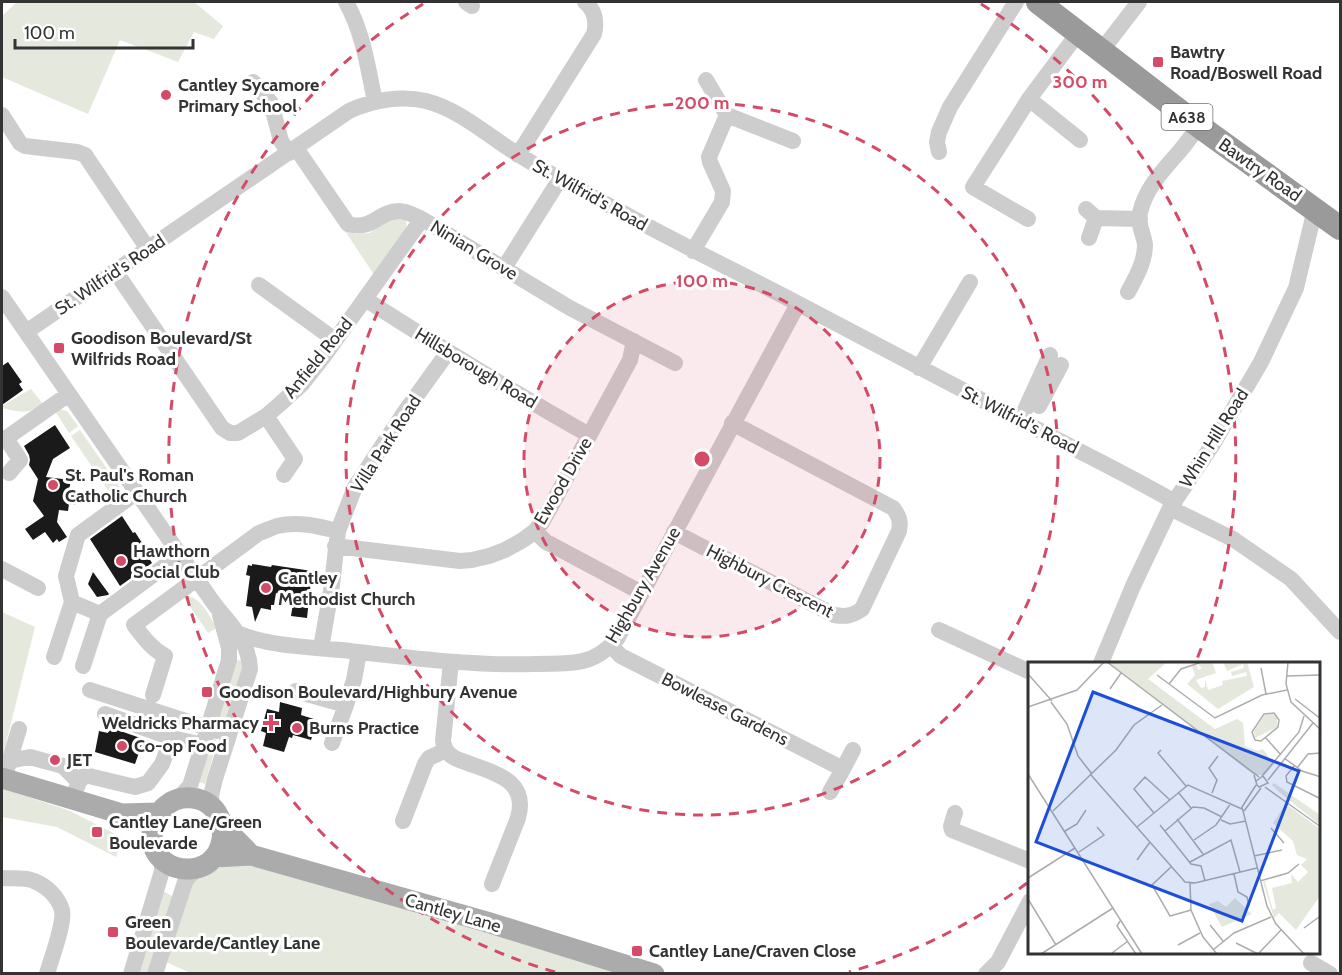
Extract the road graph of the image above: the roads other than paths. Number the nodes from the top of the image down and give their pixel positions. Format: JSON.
{"nodes":[{"id":1,"x":346,"y":2,"type":"edge"},
{"id":2,"x":585,"y":2,"type":"edge"},
{"id":3,"x":1016,"y":2,"type":"edge"},
{"id":4,"x":1038,"y":2,"type":"edge"},
{"id":5,"x":1139,"y":2,"type":"edge"},
{"id":6,"x":1079,"y":32,"type":"junction"},
{"id":7,"x":1102,"y":50,"type":"junction"},
{"id":8,"x":706,"y":80,"type":"dead end"},
{"id":9,"x":253,"y":82,"type":"dead end"},
{"id":10,"x":1029,"y":99,"type":"junction"},
{"id":11,"x":375,"y":102,"type":"junction"},
{"id":12,"x":2,"y":115,"type":"edge"},
{"id":13,"x":727,"y":115,"type":"junction"},
{"id":14,"x":1199,"y":126,"type":"junction"},
{"id":15,"x":1080,"y":140,"type":"dead end"},
{"id":16,"x":793,"y":141,"type":"dead end"},
{"id":17,"x":292,"y":151,"type":"junction"},
{"id":18,"x":939,"y":152,"type":"dead end"},
{"id":19,"x":518,"y":155,"type":"junction"},
{"id":20,"x":560,"y":180,"type":"junction"},
{"id":21,"x":1315,"y":209,"type":"junction"},
{"id":22,"x":422,"y":219,"type":"junction"},
{"id":23,"x":1028,"y":219,"type":"dead end"},
{"id":24,"x":1140,"y":219,"type":"junction"},
{"id":25,"x":1341,"y":228,"type":"edge"},
{"id":26,"x":1089,"y":238,"type":"dead end"},
{"id":27,"x":148,"y":249,"type":"junction"},
{"id":28,"x":693,"y":251,"type":"junction"},
{"id":29,"x":504,"y":268,"type":"junction"},
{"id":30,"x":115,"y":271,"type":"junction"},
{"id":31,"x":970,"y":282,"type":"dead end"},
{"id":32,"x":259,"y":285,"type":"dead end"},
{"id":33,"x":1128,"y":292,"type":"dead end"},
{"id":34,"x":2,"y":297,"type":"edge"},
{"id":35,"x":365,"y":298,"type":"junction"},
{"id":36,"x":798,"y":304,"type":"junction"},
{"id":37,"x":26,"y":332,"type":"junction"},
{"id":38,"x":335,"y":340,"type":"junction"},
{"id":39,"x":634,"y":341,"type":"junction"},
{"id":40,"x":448,"y":352,"type":"junction"},
{"id":41,"x":1055,"y":360,"type":"dead end"},
{"id":42,"x":675,"y":363,"type":"dead end"},
{"id":43,"x":919,"y":368,"type":"junction"},
{"id":44,"x":69,"y":394,"type":"junction"},
{"id":45,"x":266,"y":416,"type":"junction"},
{"id":46,"x":732,"y":423,"type":"junction"},
{"id":47,"x":1024,"y":423,"type":"junction"},
{"id":48,"x":589,"y":435,"type":"junction"},
{"id":49,"x":4,"y":440,"type":"edge"},
{"id":50,"x":9,"y":473,"type":"dead end"},
{"id":51,"x":284,"y":475,"type":"dead end"},
{"id":52,"x":137,"y":492,"type":"junction"},
{"id":53,"x":1173,"y":505,"type":"junction"},
{"id":54,"x":535,"y":531,"type":"junction"},
{"id":55,"x":674,"y":532,"type":"junction"},
{"id":56,"x":337,"y":538,"type":"junction"},
{"id":57,"x":180,"y":555,"type":"junction"},
{"id":58,"x":2,"y":569,"type":"edge"},
{"id":59,"x":196,"y":578,"type":"junction"},
{"id":60,"x":38,"y":588,"type":"dead end"},
{"id":61,"x":642,"y":593,"type":"junction"},
{"id":62,"x":72,"y":602,"type":"junction"},
{"id":63,"x":218,"y":609,"type":"junction"},
{"id":64,"x":100,"y":614,"type":"junction"},
{"id":65,"x":939,"y":630,"type":"dead end"},
{"id":66,"x":1341,"y":632,"type":"edge"},
{"id":67,"x":238,"y":633,"type":"junction"},
{"id":68,"x":291,"y":645,"type":"junction"},
{"id":69,"x":611,"y":646,"type":"junction"},
{"id":70,"x":321,"y":648,"type":"junction"},
{"id":71,"x":359,"y":652,"type":"junction"},
{"id":72,"x":54,"y":657,"type":"dead end"},
{"id":73,"x":249,"y":660,"type":"junction"},
{"id":74,"x":451,"y":662,"type":"junction"},
{"id":75,"x":1101,"y":662,"type":"edge"},
{"id":76,"x":83,"y":666,"type":"dead end"},
{"id":77,"x":1028,"y":671,"type":"edge"},
{"id":78,"x":90,"y":690,"type":"dead end"},
{"id":79,"x":296,"y":691,"type":"dead end"},
{"id":80,"x":153,"y":695,"type":"dead end"},
{"id":81,"x":346,"y":705,"type":"junction"},
{"id":82,"x":105,"y":714,"type":"dead end"},
{"id":83,"x":208,"y":728,"type":"junction"},
{"id":84,"x":19,"y":729,"type":"dead end"},
{"id":85,"x":229,"y":735,"type":"junction"},
{"id":86,"x":172,"y":738,"type":"junction"},
{"id":87,"x":332,"y":743,"type":"dead end"},
{"id":88,"x":202,"y":745,"type":"junction"},
{"id":89,"x":446,"y":750,"type":"junction"},
{"id":90,"x":853,"y":750,"type":"dead end"},
{"id":91,"x":843,"y":769,"type":"junction"},
{"id":92,"x":5,"y":772,"type":"edge"},
{"id":93,"x":76,"y":791,"type":"junction"},
{"id":94,"x":830,"y":792,"type":"dead end"},
{"id":95,"x":178,"y":799,"type":"junction"},
{"id":96,"x":158,"y":813,"type":"junction"},
{"id":97,"x":955,"y":813,"type":"dead end"},
{"id":98,"x":122,"y":814,"type":"junction"},
{"id":99,"x":217,"y":815,"type":"junction"},
{"id":100,"x":403,"y":821,"type":"dead end"},
{"id":101,"x":156,"y":848,"type":"junction"},
{"id":102,"x":250,"y":855,"type":"junction"},
{"id":103,"x":1028,"y":860,"type":"edge"},
{"id":104,"x":208,"y":862,"type":"junction"},
{"id":105,"x":2,"y":878,"type":"edge"},
{"id":106,"x":492,"y":884,"type":"dead end"},
{"id":107,"x":1028,"y":906,"type":"edge"},
{"id":108,"x":1311,"y":963,"type":"dead end"},
{"id":109,"x":47,"y":974,"type":"edge"},
{"id":110,"x":131,"y":974,"type":"edge"},
{"id":111,"x":155,"y":974,"type":"edge"},
{"id":112,"x":654,"y":974,"type":"edge"},
{"id":113,"x":986,"y":974,"type":"edge"},
{"id":114,"x":1330,"y":974,"type":"edge"}],
"edges":[{"from":1,"to":11,"type":"street"},
{"from":2,"to":19,"type":"street"},
{"from":3,"to":18,"type":"street"},
{"from":4,"to":6,"type":"highway","name":"Bawtry Road","number":"A638"},
{"from":5,"to":7,"type":"street"},
{"from":6,"to":7,"type":"highway","name":"Bawtry Road","number":"A638"},
{"from":6,"to":10,"type":"street"},
{"from":7,"to":14,"type":"highway","name":"Bawtry Road","number":"A638"},
{"from":8,"to":13,"type":"street"},
{"from":9,"to":17,"type":"street","name":"Ninian Grove"},
{"from":10,"to":15,"type":"street"},
{"from":10,"to":23,"type":"street"},
{"from":11,"to":17,"type":"street","name":"St. Wilfrid's Road"},
{"from":11,"to":19,"type":"street","name":"St. Wilfrid's Road"},
{"from":12,"to":27,"type":"street"},
{"from":13,"to":16,"type":"street"},
{"from":13,"to":28,"type":"street"},
{"from":14,"to":21,"type":"highway","name":"Bawtry Road","number":"A638"},
{"from":14,"to":24,"type":"street"},
{"from":17,"to":22,"type":"street","name":"Ninian Grove"},
{"from":17,"to":27,"type":"street","name":"St. Wilfrid's Road"},
{"from":19,"to":20,"type":"street","name":"St. Wilfrid's Road"},
{"from":20,"to":28,"type":"street","name":"St. Wilfrid's Road"},
{"from":20,"to":29,"type":"street"},
{"from":21,"to":25,"type":"highway","name":"Bawtry Road","number":"A638"},
{"from":21,"to":53,"type":"street","name":"Whin Hill Road"},
{"from":22,"to":29,"type":"street","name":"Ninian Grove"},
{"from":22,"to":35,"type":"street","name":"Anfield Road"},
{"from":24,"to":26,"type":"street"},
{"from":24,"to":33,"type":"street"},
{"from":27,"to":30,"type":"street","name":"St. Wilfrid's Road"},
{"from":28,"to":36,"type":"street","name":"St. Wilfrid's Road"},
{"from":29,"to":39,"type":"street","name":"Ninian Grove"},
{"from":30,"to":37,"type":"street","name":"St. Wilfrid's Road"},
{"from":30,"to":45,"type":"street","name":"Anfield Road"},
{"from":31,"to":43,"type":"street"},
{"from":32,"to":38,"type":"street"},
{"from":34,"to":37,"type":"street"},
{"from":35,"to":38,"type":"street","name":"Anfield Road"},
{"from":35,"to":40,"type":"street","name":"Hillsborough Road"},
{"from":36,"to":43,"type":"street","name":"St. Wilfrid's Road"},
{"from":36,"to":46,"type":"street","name":"Highbury Avenue"},
{"from":37,"to":44,"type":"street"},
{"from":38,"to":45,"type":"street","name":"Anfield Road"},
{"from":39,"to":42,"type":"street","name":"Ninian Grove"},
{"from":39,"to":48,"type":"street","name":"Ewood Drive"},
{"from":40,"to":48,"type":"street","name":"Hillsborough Road"},
{"from":40,"to":56,"type":"street","name":"Villa Park Road"},
{"from":41,"to":47,"type":"street"},
{"from":43,"to":47,"type":"street","name":"St. Wilfrid's Road"},
{"from":44,"to":49,"type":"street"},
{"from":44,"to":52,"type":"street"},
{"from":45,"to":51,"type":"street"},
{"from":46,"to":55,"type":"street","name":"Highbury Avenue"},
{"from":46,"to":55,"type":"street","name":"Highbury Crescent"},
{"from":47,"to":53,"type":"street","name":"St. Wilfrid's Road"},
{"from":48,"to":54,"type":"street","name":"Ewood Drive"},
{"from":49,"to":50,"type":"street"},
{"from":52,"to":57,"type":"street"},
{"from":52,"to":62,"type":"street"},
{"from":53,"to":66,"type":"street","name":"St. Wilfrid's Road"},
{"from":53,"to":75,"type":"street","name":"Whin Hill Road"},
{"from":54,"to":56,"type":"street","name":"Ewood Drive"},
{"from":54,"to":61,"type":"street"},
{"from":55,"to":61,"type":"street","name":"Highbury Avenue"},
{"from":56,"to":59,"type":"street","name":"Ewood Drive"},
{"from":56,"to":70,"type":"street","name":"Villa Park Road"},
{"from":57,"to":59,"type":"street"},
{"from":57,"to":64,"type":"street"},
{"from":58,"to":60,"type":"street"},
{"from":59,"to":63,"type":"street"},
{"from":59,"to":80,"type":"street","name":"Ewood Drive"},
{"from":61,"to":69,"type":"street","name":"Highbury Avenue"},
{"from":62,"to":64,"type":"street"},
{"from":62,"to":72,"type":"street"},
{"from":63,"to":67,"type":"street"},
{"from":63,"to":83,"type":"street"},
{"from":64,"to":76,"type":"street"},
{"from":65,"to":77,"type":"street"},
{"from":67,"to":68,"type":"street"},
{"from":67,"to":73,"type":"street"},
{"from":68,"to":70,"type":"street","name":"Highbury Avenue"},
{"from":68,"to":73,"type":"street"},
{"from":69,"to":74,"type":"street","name":"Highbury Avenue"},
{"from":69,"to":91,"type":"street","name":"Bowlease Gardens"},
{"from":70,"to":71,"type":"street","name":"Highbury Avenue"},
{"from":71,"to":74,"type":"street","name":"Highbury Avenue"},
{"from":71,"to":81,"type":"street"},
{"from":73,"to":85,"type":"street"},
{"from":74,"to":89,"type":"street"},
{"from":78,"to":83,"type":"street"},
{"from":79,"to":81,"type":"street"},
{"from":81,"to":87,"type":"street"},
{"from":82,"to":86,"type":"street"},
{"from":83,"to":85,"type":"street"},
{"from":83,"to":88,"type":"street"},
{"from":84,"to":92,"type":"street"},
{"from":85,"to":99,"type":"street"},
{"from":86,"to":88,"type":"street"},
{"from":86,"to":93,"type":"street"},
{"from":88,"to":95,"type":"street"},
{"from":89,"to":100,"type":"street"},
{"from":89,"to":106,"type":"street"},
{"from":90,"to":91,"type":"street"},
{"from":91,"to":94,"type":"street"},
{"from":92,"to":93,"type":"main road"},
{"from":92,"to":93,"type":"street"},
{"from":93,"to":98,"type":"main road"},
{"from":95,"to":96,"type":"main road"},
{"from":95,"to":99,"type":"main road"},
{"from":96,"to":98,"type":"main road"},
{"from":96,"to":101,"type":"main road"},
{"from":97,"to":103,"type":"street"},
{"from":98,"to":101,"type":"main road"},
{"from":99,"to":102,"type":"main road"},
{"from":99,"to":104,"type":"main road"},
{"from":101,"to":104,"type":"main road"},
{"from":101,"to":110,"type":"street"},
{"from":102,"to":104,"type":"main road","name":"Cantley Lane"},
{"from":102,"to":112,"type":"main road","name":"Cantley Lane"},
{"from":104,"to":111,"type":"street"},
{"from":105,"to":109,"type":"street"},
{"from":107,"to":113,"type":"street"},
{"from":108,"to":114,"type":"street"}]}
